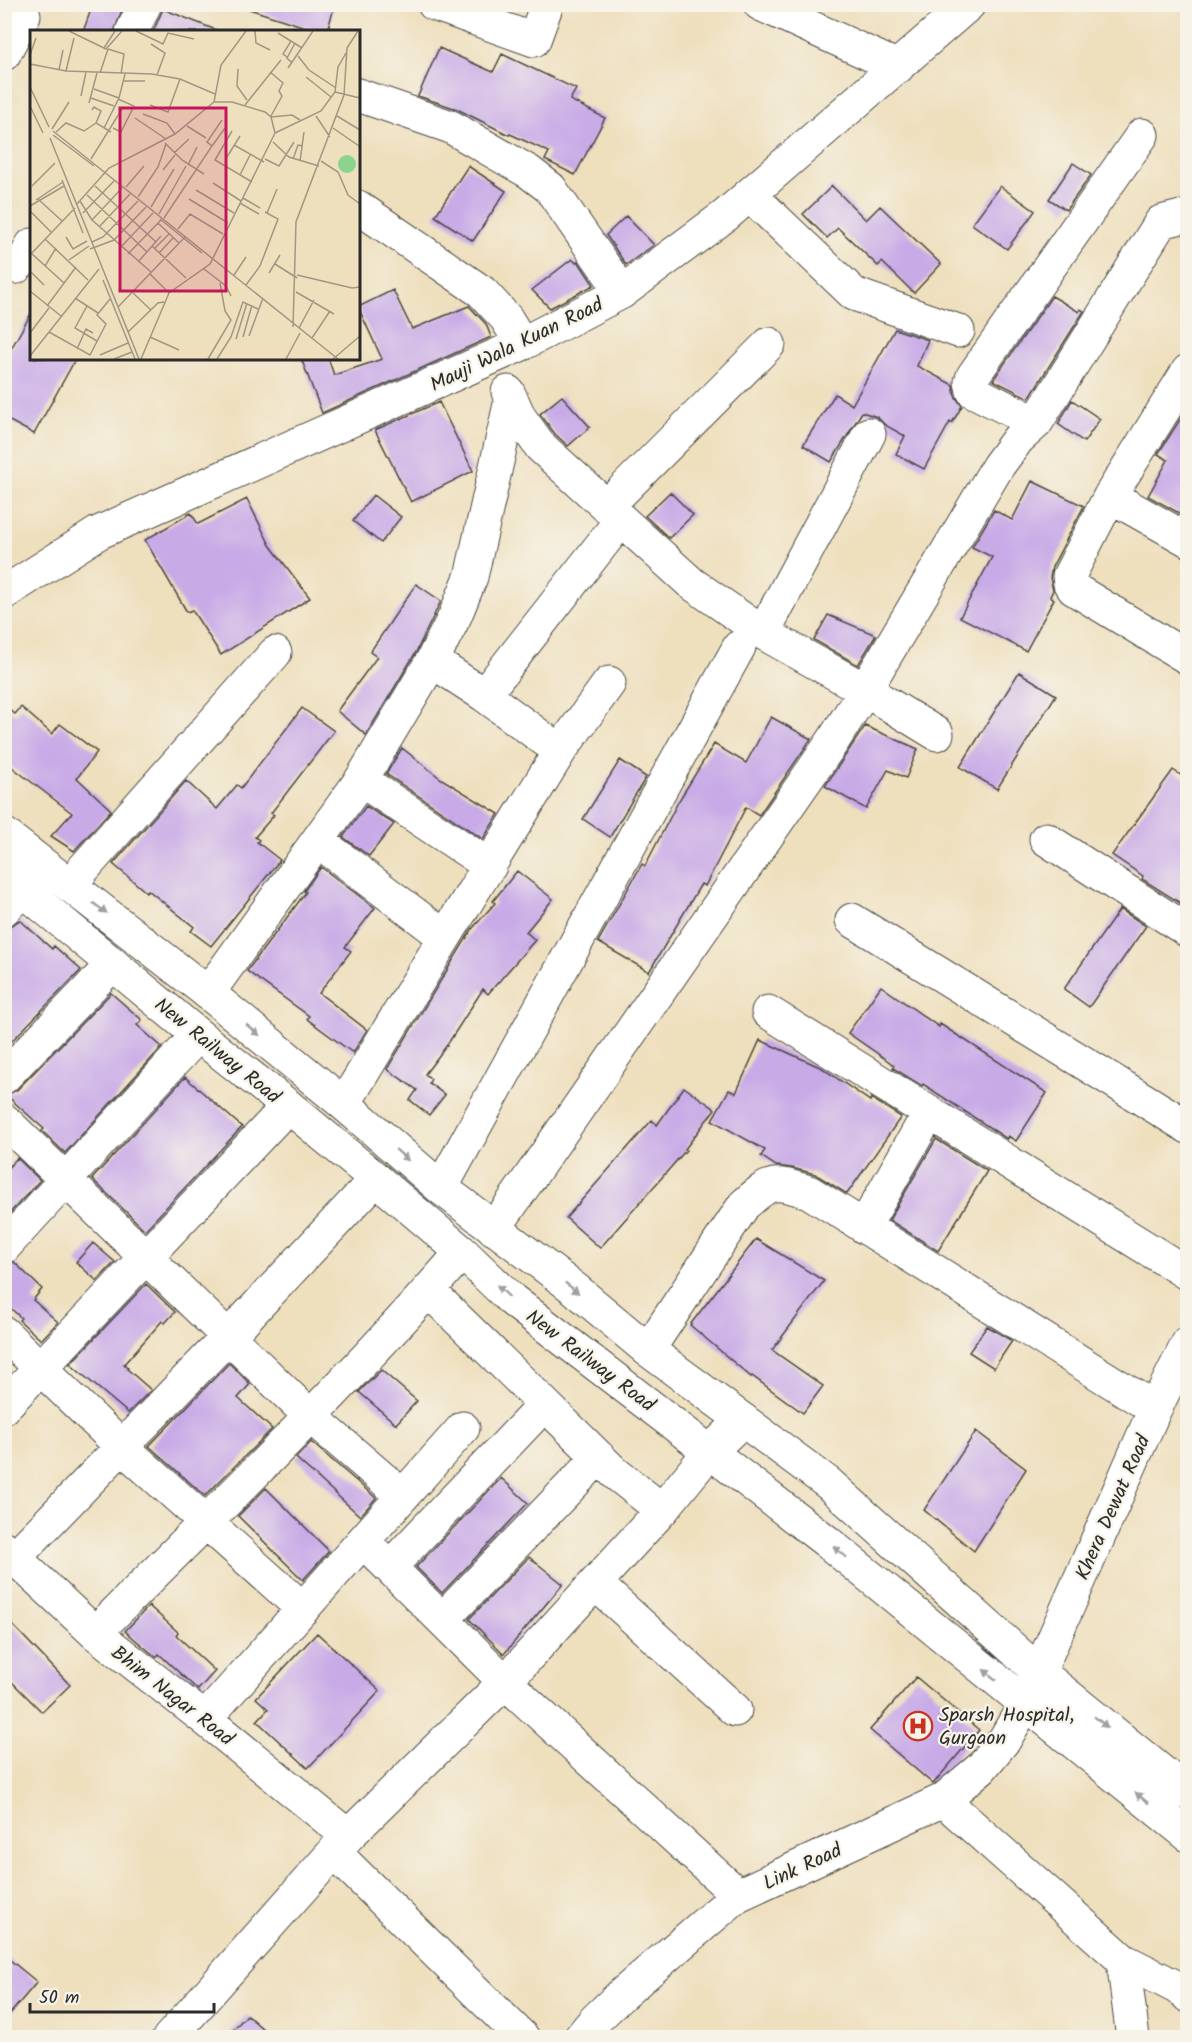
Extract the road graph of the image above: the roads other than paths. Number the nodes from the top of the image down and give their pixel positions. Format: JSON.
{"nodes":[{"id":1,"x":145,"y":4,"type":"edge"},
{"id":2,"x":434,"y":4,"type":"edge"},
{"id":3,"x":547,"y":4,"type":"edge"},
{"id":4,"x":760,"y":4,"type":"edge"},
{"id":5,"x":969,"y":4,"type":"edge"},
{"id":6,"x":24,"y":15,"type":"dead end"},
{"id":7,"x":133,"y":30,"type":"edge"},
{"id":8,"x":4,"y":54,"type":"edge"},
{"id":9,"x":898,"y":67,"type":"junction"},
{"id":10,"x":360,"y":97,"type":"edge"},
{"id":11,"x":1142,"y":135,"type":"dead end"},
{"id":12,"x":750,"y":195,"type":"junction"},
{"id":13,"x":360,"y":208,"type":"edge"},
{"id":14,"x":1180,"y":217,"type":"dead end"},
{"id":15,"x":30,"y":248,"type":"edge"},
{"id":16,"x":4,"y":263,"type":"edge"},
{"id":17,"x":622,"y":292,"type":"junction"},
{"id":18,"x":958,"y":331,"type":"dead end"},
{"id":19,"x":769,"y":344,"type":"dead end"},
{"id":20,"x":508,"y":350,"type":"junction"},
{"id":21,"x":1188,"y":371,"type":"edge"},
{"id":22,"x":511,"y":400,"type":"junction"},
{"id":23,"x":1036,"y":423,"type":"junction"},
{"id":24,"x":868,"y":434,"type":"dead end"},
{"id":25,"x":1110,"y":496,"type":"junction"},
{"id":26,"x":614,"y":513,"type":"junction"},
{"id":27,"x":1188,"y":540,"type":"edge"},
{"id":28,"x":4,"y":593,"type":"edge"},
{"id":29,"x":751,"y":640,"type":"junction"},
{"id":30,"x":275,"y":653,"type":"dead end"},
{"id":31,"x":1188,"y":658,"type":"edge"},
{"id":32,"x":432,"y":661,"type":"junction"},
{"id":33,"x":609,"y":683,"type":"dead end"},
{"id":34,"x":865,"y":690,"type":"junction"},
{"id":35,"x":484,"y":695,"type":"junction"},
{"id":36,"x":937,"y":734,"type":"dead end"},
{"id":37,"x":560,"y":751,"type":"junction"},
{"id":38,"x":361,"y":780,"type":"junction"},
{"id":39,"x":4,"y":834,"type":"edge"},
{"id":40,"x":1046,"y":839,"type":"dead end"},
{"id":41,"x":318,"y":841,"type":"junction"},
{"id":42,"x":490,"y":866,"type":"junction"},
{"id":43,"x":69,"y":885,"type":"junction"},
{"id":44,"x":11,"y":891,"type":"edge"},
{"id":45,"x":852,"y":920,"type":"dead end"},
{"id":46,"x":1188,"y":931,"type":"edge"},
{"id":47,"x":445,"y":937,"type":"junction"},
{"id":48,"x":113,"y":964,"type":"junction"},
{"id":49,"x":208,"y":993,"type":"junction"},
{"id":50,"x":768,"y":1012,"type":"dead end"},
{"id":51,"x":198,"y":1035,"type":"junction"},
{"id":52,"x":4,"y":1077,"type":"edge"},
{"id":53,"x":344,"y":1104,"type":"junction"},
{"id":54,"x":288,"y":1106,"type":"junction"},
{"id":55,"x":929,"y":1113,"type":"junction"},
{"id":56,"x":4,"y":1120,"type":"edge"},
{"id":57,"x":1188,"y":1127,"type":"edge"},
{"id":58,"x":67,"y":1179,"type":"junction"},
{"id":59,"x":376,"y":1179,"type":"junction"},
{"id":60,"x":441,"y":1188,"type":"junction"},
{"id":61,"x":864,"y":1227,"type":"junction"},
{"id":62,"x":494,"y":1229,"type":"junction"},
{"id":63,"x":4,"y":1248,"type":"edge"},
{"id":64,"x":462,"y":1252,"type":"junction"},
{"id":65,"x":146,"y":1256,"type":"junction"},
{"id":66,"x":1188,"y":1274,"type":"edge"},
{"id":67,"x":429,"y":1291,"type":"junction"},
{"id":68,"x":4,"y":1333,"type":"edge"},
{"id":69,"x":228,"y":1337,"type":"junction"},
{"id":70,"x":1188,"y":1343,"type":"edge"},
{"id":71,"x":648,"y":1350,"type":"junction"},
{"id":72,"x":41,"y":1370,"type":"junction"},
{"id":73,"x":544,"y":1405,"type":"junction"},
{"id":74,"x":4,"y":1407,"type":"edge"},
{"id":75,"x":1155,"y":1409,"type":"junction"},
{"id":76,"x":310,"y":1416,"type":"junction"},
{"id":77,"x":743,"y":1420,"type":"junction"},
{"id":78,"x":463,"y":1428,"type":"dead end"},
{"id":79,"x":122,"y":1447,"type":"junction"},
{"id":80,"x":710,"y":1451,"type":"junction"},
{"id":81,"x":599,"y":1457,"type":"junction"},
{"id":82,"x":403,"y":1496,"type":"junction"},
{"id":83,"x":662,"y":1510,"type":"junction"},
{"id":84,"x":206,"y":1521,"type":"junction"},
{"id":85,"x":363,"y":1541,"type":"junction"},
{"id":86,"x":10,"y":1553,"type":"edge"},
{"id":87,"x":390,"y":1567,"type":"junction"},
{"id":88,"x":596,"y":1584,"type":"junction"},
{"id":89,"x":303,"y":1609,"type":"junction"},
{"id":90,"x":443,"y":1619,"type":"junction"},
{"id":91,"x":94,"y":1633,"type":"junction"},
{"id":92,"x":1039,"y":1672,"type":"junction"},
{"id":93,"x":505,"y":1682,"type":"junction"},
{"id":94,"x":1025,"y":1704,"type":"junction"},
{"id":95,"x":735,"y":1710,"type":"dead end"},
{"id":96,"x":205,"y":1719,"type":"junction"},
{"id":97,"x":1188,"y":1793,"type":"edge"},
{"id":98,"x":943,"y":1800,"type":"junction"},
{"id":99,"x":1188,"y":1835,"type":"edge"},
{"id":100,"x":341,"y":1844,"type":"junction"},
{"id":101,"x":738,"y":1895,"type":"junction"},
{"id":102,"x":1123,"y":1960,"type":"junction"},
{"id":103,"x":1188,"y":1996,"type":"edge"},
{"id":104,"x":169,"y":2037,"type":"edge"},
{"id":105,"x":523,"y":2037,"type":"edge"},
{"id":106,"x":580,"y":2037,"type":"edge"},
{"id":107,"x":1133,"y":2037,"type":"edge"}],
"edges":[{"from":1,"to":7,"type":"street"},
{"from":2,"to":3,"type":"street"},
{"from":4,"to":9,"type":"street"},
{"from":5,"to":9,"type":"street","name":"Mauji Wala Kuan Road"},
{"from":6,"to":8,"type":"street"},
{"from":9,"to":12,"type":"street","name":"Mauji Wala Kuan Road"},
{"from":10,"to":17,"type":"street"},
{"from":11,"to":23,"type":"street"},
{"from":12,"to":17,"type":"street","name":"Mauji Wala Kuan Road"},
{"from":12,"to":18,"type":"street"},
{"from":13,"to":20,"type":"street"},
{"from":14,"to":23,"type":"street"},
{"from":15,"to":16,"type":"street"},
{"from":17,"to":20,"type":"street","name":"Mauji Wala Kuan Road"},
{"from":19,"to":26,"type":"street"},
{"from":20,"to":22,"type":"street"},
{"from":20,"to":28,"type":"street","name":"Mauji Wala Kuan Road"},
{"from":21,"to":25,"type":"street"},
{"from":22,"to":26,"type":"street"},
{"from":22,"to":32,"type":"street"},
{"from":23,"to":34,"type":"street"},
{"from":24,"to":29,"type":"street"},
{"from":25,"to":27,"type":"street"},
{"from":25,"to":31,"type":"street"},
{"from":26,"to":29,"type":"street"},
{"from":26,"to":35,"type":"street"},
{"from":29,"to":34,"type":"street"},
{"from":29,"to":60,"type":"street"},
{"from":30,"to":43,"type":"street"},
{"from":32,"to":35,"type":"street"},
{"from":32,"to":38,"type":"street"},
{"from":33,"to":37,"type":"street"},
{"from":34,"to":36,"type":"street"},
{"from":34,"to":62,"type":"street"},
{"from":35,"to":37,"type":"street"},
{"from":37,"to":42,"type":"street"},
{"from":38,"to":41,"type":"street"},
{"from":38,"to":42,"type":"street"},
{"from":39,"to":43,"type":"street","name":"New Railway Road"},
{"from":40,"to":46,"type":"street"},
{"from":41,"to":47,"type":"street"},
{"from":41,"to":49,"type":"street"},
{"from":42,"to":47,"type":"street"},
{"from":43,"to":49,"type":"street","name":"New Railway Road","one_way":true},
{"from":44,"to":48,"type":"street","name":"New Railway Road"},
{"from":45,"to":57,"type":"street"},
{"from":47,"to":53,"type":"street"},
{"from":48,"to":51,"type":"street","name":"New Railway Road"},
{"from":48,"to":52,"type":"street"},
{"from":49,"to":53,"type":"street","name":"New Railway Road","one_way":true},
{"from":50,"to":55,"type":"street"},
{"from":51,"to":54,"type":"street","name":"New Railway Road"},
{"from":51,"to":58,"type":"street"},
{"from":53,"to":60,"type":"street","name":"New Railway Road","one_way":true},
{"from":54,"to":59,"type":"street","name":"New Railway Road"},
{"from":54,"to":65,"type":"street"},
{"from":55,"to":61,"type":"street"},
{"from":55,"to":66,"type":"street"},
{"from":56,"to":58,"type":"street"},
{"from":58,"to":63,"type":"street"},
{"from":58,"to":65,"type":"street"},
{"from":59,"to":64,"type":"street","name":"New Railway Road"},
{"from":59,"to":69,"type":"street"},
{"from":60,"to":62,"type":"street","name":"New Railway Road"},
{"from":61,"to":71,"type":"street"},
{"from":61,"to":75,"type":"street"},
{"from":62,"to":71,"type":"street","name":"New Railway Road","one_way":true},
{"from":64,"to":67,"type":"street"},
{"from":80,"to":64,"type":"street","name":"New Railway Road","one_way":true},
{"from":65,"to":69,"type":"street"},
{"from":65,"to":72,"type":"street"},
{"from":67,"to":73,"type":"street"},
{"from":67,"to":76,"type":"street"},
{"from":68,"to":72,"type":"street"},
{"from":69,"to":76,"type":"street"},
{"from":69,"to":79,"type":"street"},
{"from":70,"to":75,"type":"street","name":"Khera Dewat Road"},
{"from":71,"to":77,"type":"street","name":"New Railway Road"},
{"from":72,"to":74,"type":"street"},
{"from":72,"to":79,"type":"street"},
{"from":73,"to":81,"type":"street"},
{"from":73,"to":87,"type":"street"},
{"from":75,"to":92,"type":"street","name":"Khera Dewat Road"},
{"from":76,"to":82,"type":"street"},
{"from":76,"to":84,"type":"street"},
{"from":77,"to":80,"type":"street"},
{"from":77,"to":92,"type":"street","name":"New Railway Road"},
{"from":78,"to":82,"type":"street"},
{"from":79,"to":84,"type":"street"},
{"from":79,"to":86,"type":"street"},
{"from":80,"to":83,"type":"street"},
{"from":94,"to":80,"type":"street","name":"New Railway Road","one_way":true},
{"from":81,"to":83,"type":"street"},
{"from":81,"to":90,"type":"street"},
{"from":82,"to":85,"type":"street"},
{"from":83,"to":88,"type":"street"},
{"from":84,"to":89,"type":"street"},
{"from":84,"to":91,"type":"street"},
{"from":85,"to":87,"type":"street"},
{"from":85,"to":89,"type":"street"},
{"from":86,"to":91,"type":"street","name":"Bhim Nagar Road"},
{"from":87,"to":90,"type":"street"},
{"from":88,"to":93,"type":"street"},
{"from":88,"to":95,"type":"street"},
{"from":89,"to":96,"type":"street"},
{"from":90,"to":93,"type":"street"},
{"from":91,"to":96,"type":"street","name":"Bhim Nagar Road"},
{"from":92,"to":94,"type":"street","name":"Khera Dewat Road"},
{"from":92,"to":97,"type":"street","name":"New Railway Road","one_way":true},
{"from":93,"to":100,"type":"street"},
{"from":93,"to":101,"type":"street"},
{"from":94,"to":98,"type":"street","name":"Link Road"},
{"from":99,"to":94,"type":"street","name":"New Railway Road","one_way":true},
{"from":96,"to":100,"type":"street","name":"Bhim Nagar Road"},
{"from":98,"to":101,"type":"street","name":"Link Road"},
{"from":98,"to":102,"type":"street"},
{"from":100,"to":104,"type":"street"},
{"from":100,"to":105,"type":"street","name":"Bhim Nagar Road"},
{"from":101,"to":106,"type":"street","name":"Link Road"},
{"from":102,"to":103,"type":"street"},
{"from":102,"to":107,"type":"street"}]}
